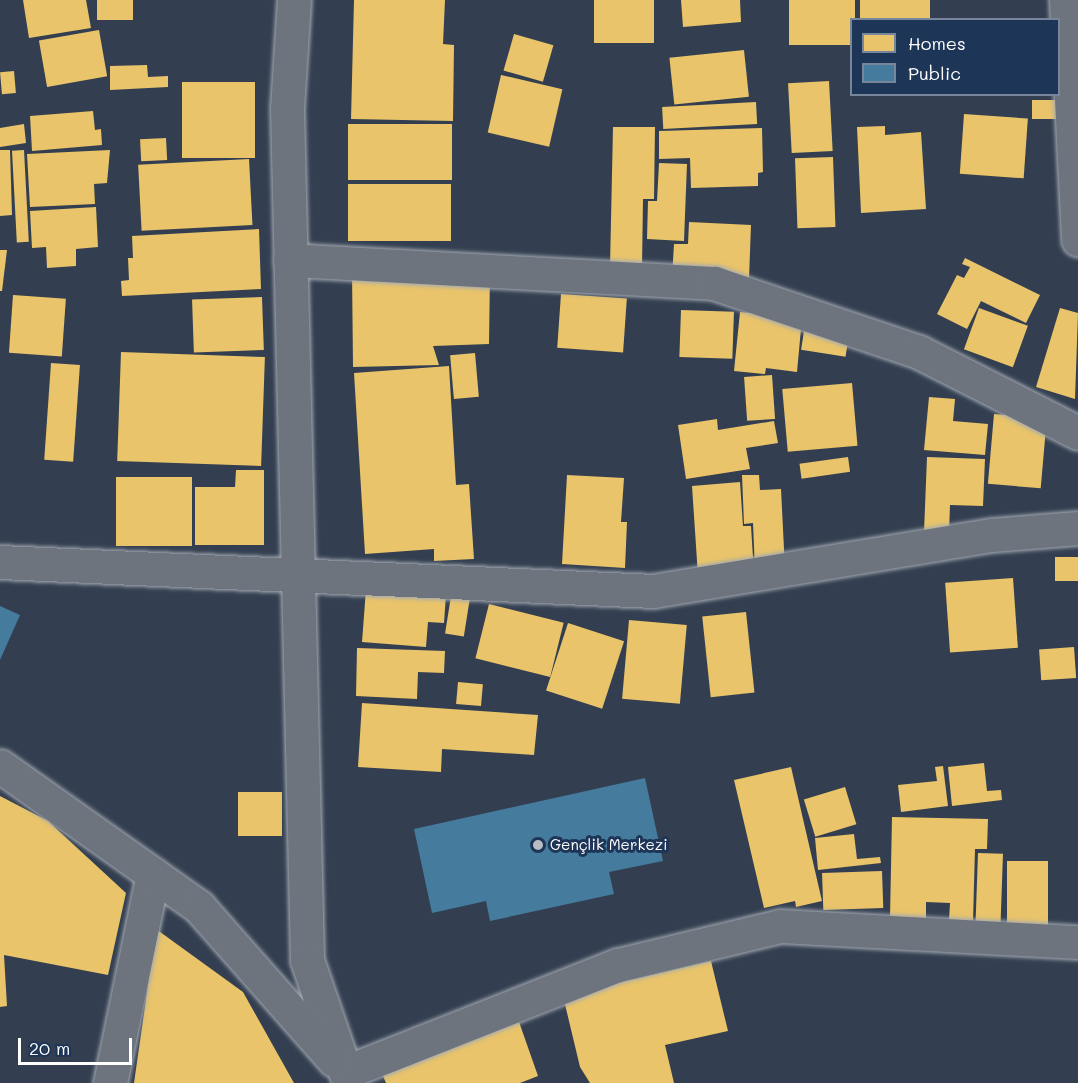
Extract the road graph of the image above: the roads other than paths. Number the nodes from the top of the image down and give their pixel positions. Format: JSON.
{"nodes":[{"id":1,"x":294,"y":0,"type":"edge"},
{"id":2,"x":1066,"y":0,"type":"edge"},
{"id":3,"x":1078,"y":240,"type":"edge"},
{"id":4,"x":290,"y":260,"type":"junction"},
{"id":5,"x":1078,"y":433,"type":"edge"},
{"id":6,"x":1078,"y":528,"type":"edge"},
{"id":7,"x":0,"y":562,"type":"edge"},
{"id":8,"x":298,"y":573,"type":"junction"},
{"id":9,"x":0,"y":766,"type":"edge"},
{"id":10,"x":153,"y":874,"type":"junction"},
{"id":11,"x":1078,"y":942,"type":"edge"},
{"id":12,"x":348,"y":1078,"type":"edge"},
{"id":13,"x":110,"y":1083,"type":"edge"}],
"edges":[{"from":1,"to":4,"type":"street"},
{"from":2,"to":3,"type":"street"},
{"from":4,"to":5,"type":"street"},
{"from":4,"to":8,"type":"street"},
{"from":6,"to":8,"type":"street"},
{"from":7,"to":8,"type":"street"},
{"from":8,"to":12,"type":"street"},
{"from":9,"to":10,"type":"street"},
{"from":10,"to":12,"type":"street"},
{"from":10,"to":13,"type":"street"},
{"from":11,"to":12,"type":"street"}]}
